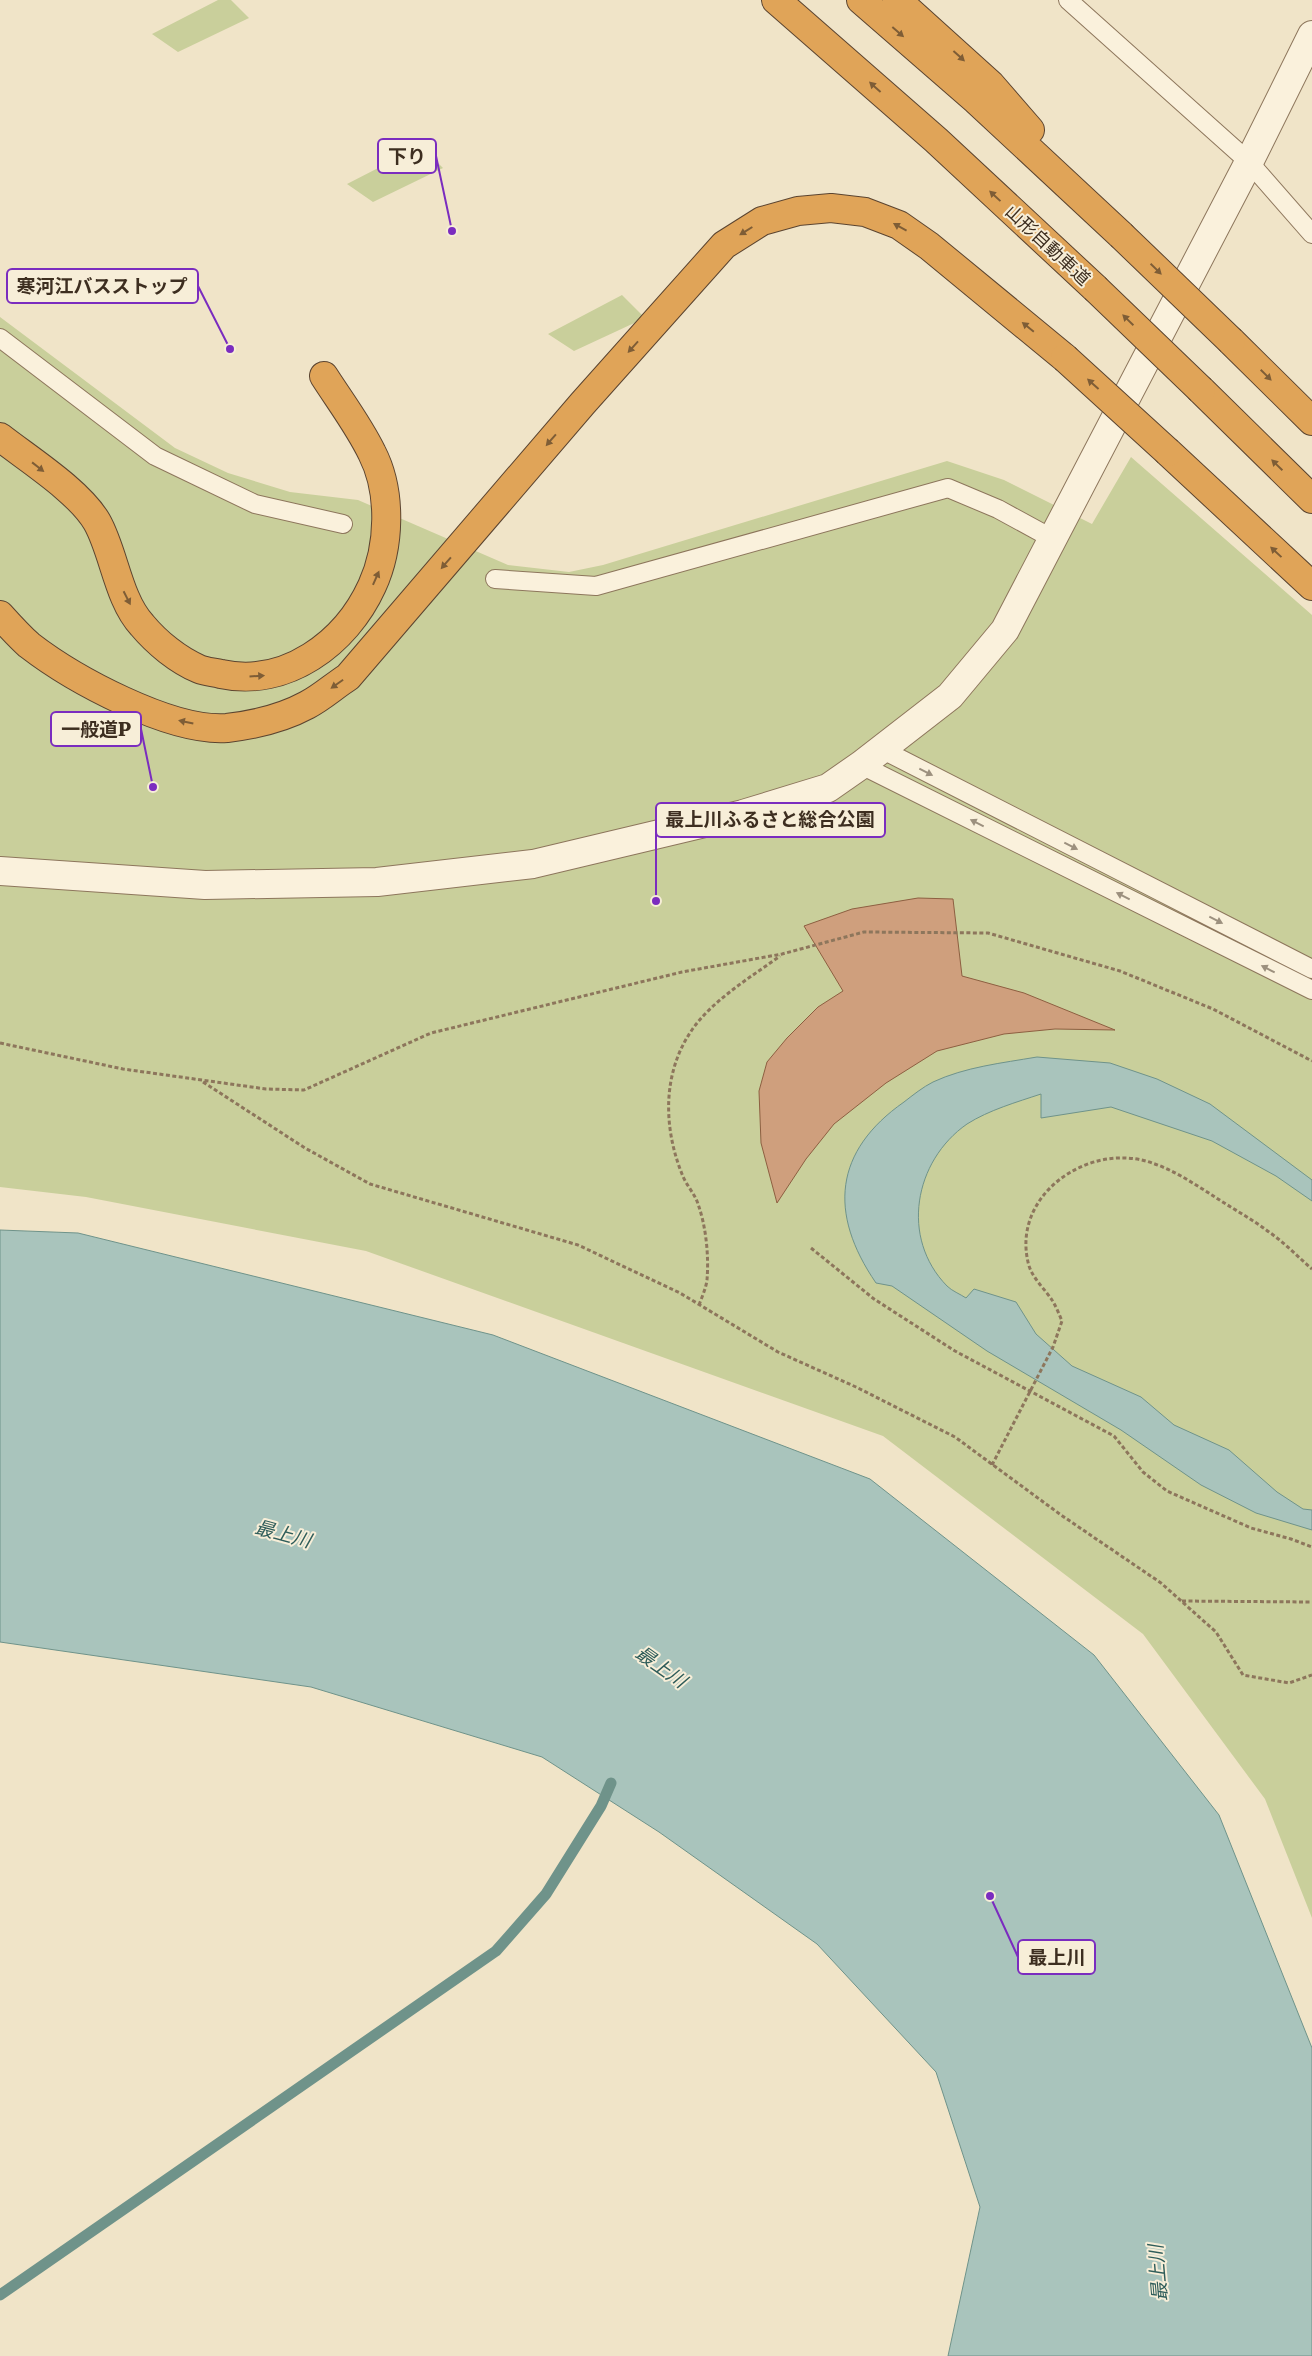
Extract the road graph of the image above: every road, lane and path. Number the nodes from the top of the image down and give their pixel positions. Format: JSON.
{"nodes":[{"id":1,"x":776,"y":0,"type":"edge"},
{"id":2,"x":861,"y":0,"type":"edge"},
{"id":3,"x":897,"y":0,"type":"edge"},
{"id":4,"x":1068,"y":0,"type":"edge"},
{"id":5,"x":1312,"y":35,"type":"edge"},
{"id":6,"x":1249,"y":162,"type":"junction"},
{"id":7,"x":1312,"y":234,"type":"edge"},
{"id":8,"x":1121,"y":235,"type":"junction"},
{"id":9,"x":0,"y":338,"type":"edge"},
{"id":10,"x":324,"y":376,"type":"dead end"},
{"id":11,"x":1312,"y":421,"type":"edge"},
{"id":12,"x":0,"y":437,"type":"edge"},
{"id":13,"x":1312,"y":498,"type":"edge"},
{"id":14,"x":343,"y":524,"type":"dead end"},
{"id":15,"x":1053,"y":539,"type":"junction"},
{"id":16,"x":495,"y":579,"type":"dead end"},
{"id":17,"x":1312,"y":586,"type":"edge"},
{"id":18,"x":0,"y":615,"type":"edge"},
{"id":19,"x":883,"y":750,"type":"junction"},
{"id":20,"x":861,"y":765,"type":"junction"},
{"id":21,"x":0,"y":871,"type":"edge"},
{"id":22,"x":782,"y":954,"type":"junction"},
{"id":23,"x":1312,"y":969,"type":"edge"},
{"id":24,"x":1312,"y":990,"type":"edge"},
{"id":25,"x":0,"y":1043,"type":"edge"},
{"id":26,"x":1312,"y":1061,"type":"edge"},
{"id":27,"x":201,"y":1080,"type":"junction"},
{"id":28,"x":811,"y":1248,"type":"dead end"},
{"id":29,"x":1312,"y":1269,"type":"edge"},
{"id":30,"x":699,"y":1305,"type":"junction"},
{"id":31,"x":1030,"y":1391,"type":"junction"},
{"id":32,"x":992,"y":1465,"type":"junction"},
{"id":33,"x":1312,"y":1547,"type":"edge"},
{"id":34,"x":1182,"y":1601,"type":"junction"},
{"id":35,"x":1312,"y":1602,"type":"edge"},
{"id":36,"x":1312,"y":1675,"type":"edge"}],
"edges":[{"from":13,"to":1,"type":"highway","name":"山形自動車道","one_way":true,"bridge":true},
{"from":2,"to":8,"type":"highway","one_way":true},
{"from":3,"to":8,"type":"highway","one_way":true},
{"from":4,"to":6,"type":"lane"},
{"from":5,"to":6,"type":"street"},
{"from":6,"to":7,"type":"lane"},
{"from":6,"to":15,"type":"street"},
{"from":8,"to":11,"type":"highway","one_way":true,"bridge":true},
{"from":9,"to":14,"type":"lane"},
{"from":12,"to":10,"type":"highway","one_way":true},
{"from":15,"to":16,"type":"lane"},
{"from":15,"to":19,"type":"street"},
{"from":17,"to":18,"type":"highway","one_way":true,"bridge":true},
{"from":19,"to":20,"type":"street"},
{"from":19,"to":23,"type":"lane","one_way":true},
{"from":20,"to":21,"type":"street"},
{"from":24,"to":20,"type":"lane","one_way":true},
{"from":22,"to":26,"type":"path"},
{"from":22,"to":27,"type":"path"},
{"from":22,"to":30,"type":"path"},
{"from":25,"to":27,"type":"path"},
{"from":27,"to":30,"type":"path"},
{"from":28,"to":31,"type":"path"},
{"from":29,"to":31,"type":"path"},
{"from":30,"to":32,"type":"path"},
{"from":31,"to":32,"type":"path"},
{"from":31,"to":33,"type":"path"},
{"from":32,"to":34,"type":"path"},
{"from":34,"to":35,"type":"path"},
{"from":34,"to":36,"type":"path"}]}
